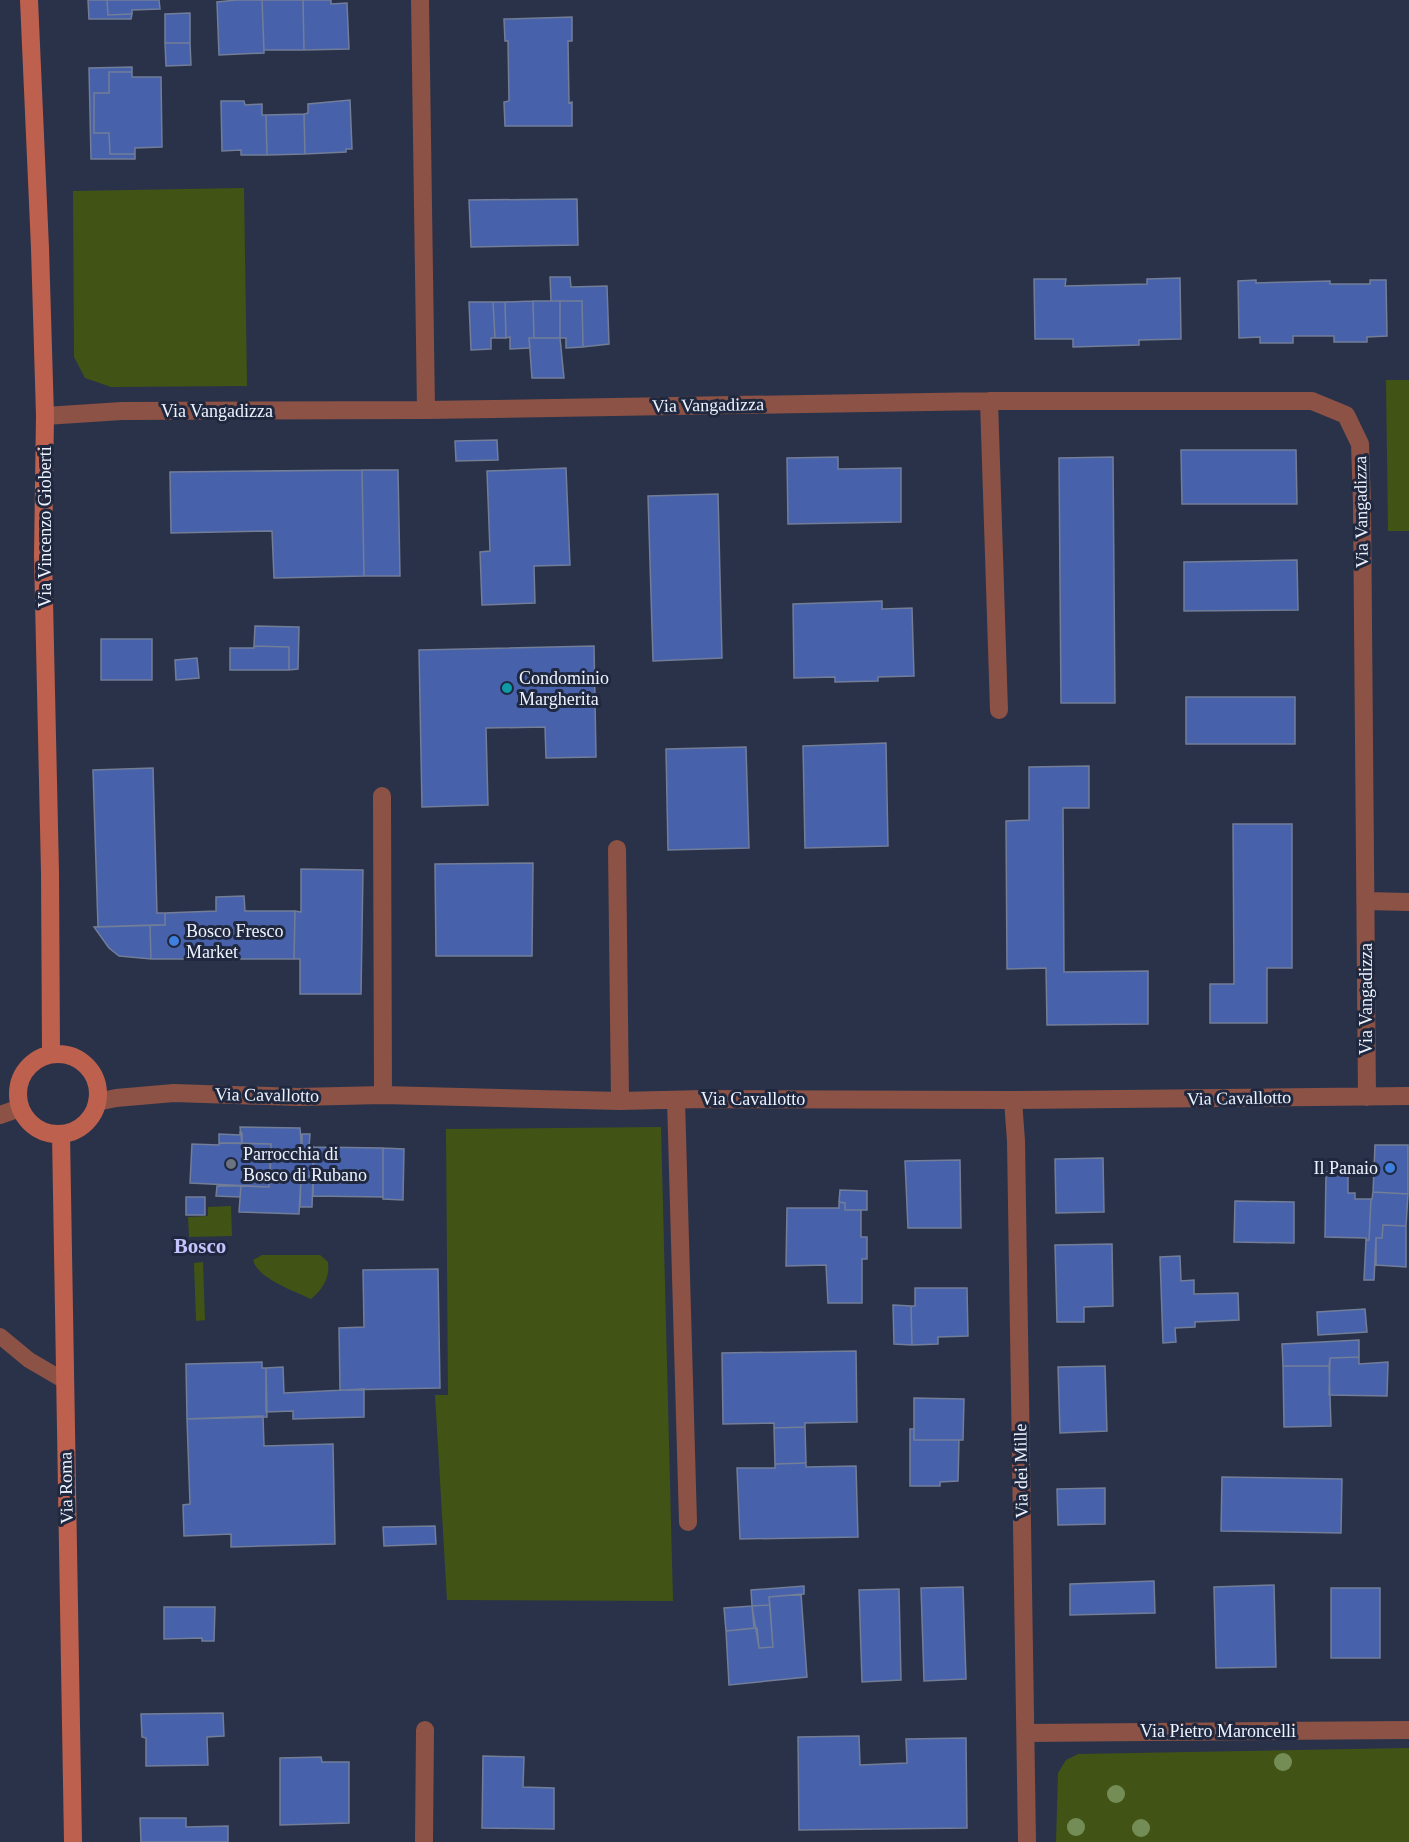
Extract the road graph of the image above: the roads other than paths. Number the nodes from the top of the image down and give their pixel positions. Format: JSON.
{"nodes":[{"id":1,"x":29,"y":0,"type":"edge"},
{"id":2,"x":420,"y":0,"type":"edge"},
{"id":3,"x":989,"y":401,"type":"junction"},
{"id":4,"x":426,"y":410,"type":"junction"},
{"id":5,"x":45,"y":416,"type":"junction"},
{"id":6,"x":999,"y":710,"type":"dead end"},
{"id":7,"x":382,"y":796,"type":"dead end"},
{"id":8,"x":617,"y":849,"type":"dead end"},
{"id":9,"x":1366,"y":901,"type":"junction"},
{"id":10,"x":1409,"y":902,"type":"edge"},
{"id":11,"x":51,"y":1054,"type":"junction"},
{"id":12,"x":383,"y":1095,"type":"junction"},
{"id":13,"x":1409,"y":1096,"type":"edge"},
{"id":14,"x":1367,"y":1097,"type":"junction"},
{"id":15,"x":676,"y":1100,"type":"junction"},
{"id":16,"x":1013,"y":1100,"type":"junction"},
{"id":17,"x":620,"y":1101,"type":"junction"},
{"id":18,"x":97,"y":1102,"type":"junction"},
{"id":19,"x":20,"y":1108,"type":"junction"},
{"id":20,"x":0,"y":1115,"type":"edge"},
{"id":21,"x":61,"y":1134,"type":"junction"},
{"id":22,"x":0,"y":1336,"type":"edge"},
{"id":23,"x":65,"y":1381,"type":"junction"},
{"id":24,"x":688,"y":1522,"type":"dead end"},
{"id":25,"x":425,"y":1730,"type":"dead end"},
{"id":26,"x":1409,"y":1730,"type":"edge"},
{"id":27,"x":1026,"y":1732,"type":"junction"},
{"id":28,"x":73,"y":1842,"type":"edge"},
{"id":29,"x":424,"y":1842,"type":"edge"},
{"id":30,"x":1027,"y":1842,"type":"edge"}],
"edges":[{"from":1,"to":5,"type":"street","name":"Via Vincenzo Gioberti"},
{"from":2,"to":4,"type":"street"},
{"from":3,"to":4,"type":"street","name":"Via Vangadizza"},
{"from":3,"to":6,"type":"street"},
{"from":3,"to":9,"type":"street","name":"Via Vangadizza"},
{"from":4,"to":5,"type":"street","name":"Via Vangadizza"},
{"from":5,"to":11,"type":"street","name":"Via Vincenzo Gioberti"},
{"from":7,"to":12,"type":"street"},
{"from":8,"to":17,"type":"street"},
{"from":9,"to":10,"type":"street"},
{"from":9,"to":14,"type":"street","name":"Via Vangadizza"},
{"from":11,"to":18,"type":"street"},
{"from":11,"to":19,"type":"street"},
{"from":12,"to":17,"type":"street","name":"Via Cavallotto"},
{"from":12,"to":18,"type":"street","name":"Via Cavallotto"},
{"from":13,"to":14,"type":"street","name":"Via Cavallotto"},
{"from":14,"to":16,"type":"street","name":"Via Cavallotto"},
{"from":15,"to":16,"type":"street","name":"Via Cavallotto"},
{"from":15,"to":17,"type":"street","name":"Via Cavallotto"},
{"from":15,"to":24,"type":"street"},
{"from":16,"to":27,"type":"street","name":"Via dei Mille"},
{"from":18,"to":21,"type":"street"},
{"from":19,"to":20,"type":"street"},
{"from":19,"to":21,"type":"street"},
{"from":21,"to":23,"type":"street","name":"Via Roma"},
{"from":22,"to":23,"type":"lane"},
{"from":23,"to":28,"type":"street","name":"Via Roma"},
{"from":25,"to":29,"type":"street"},
{"from":26,"to":27,"type":"street","name":"Via Pietro Maroncelli"},
{"from":27,"to":30,"type":"street","name":"Via dei Mille"}]}
